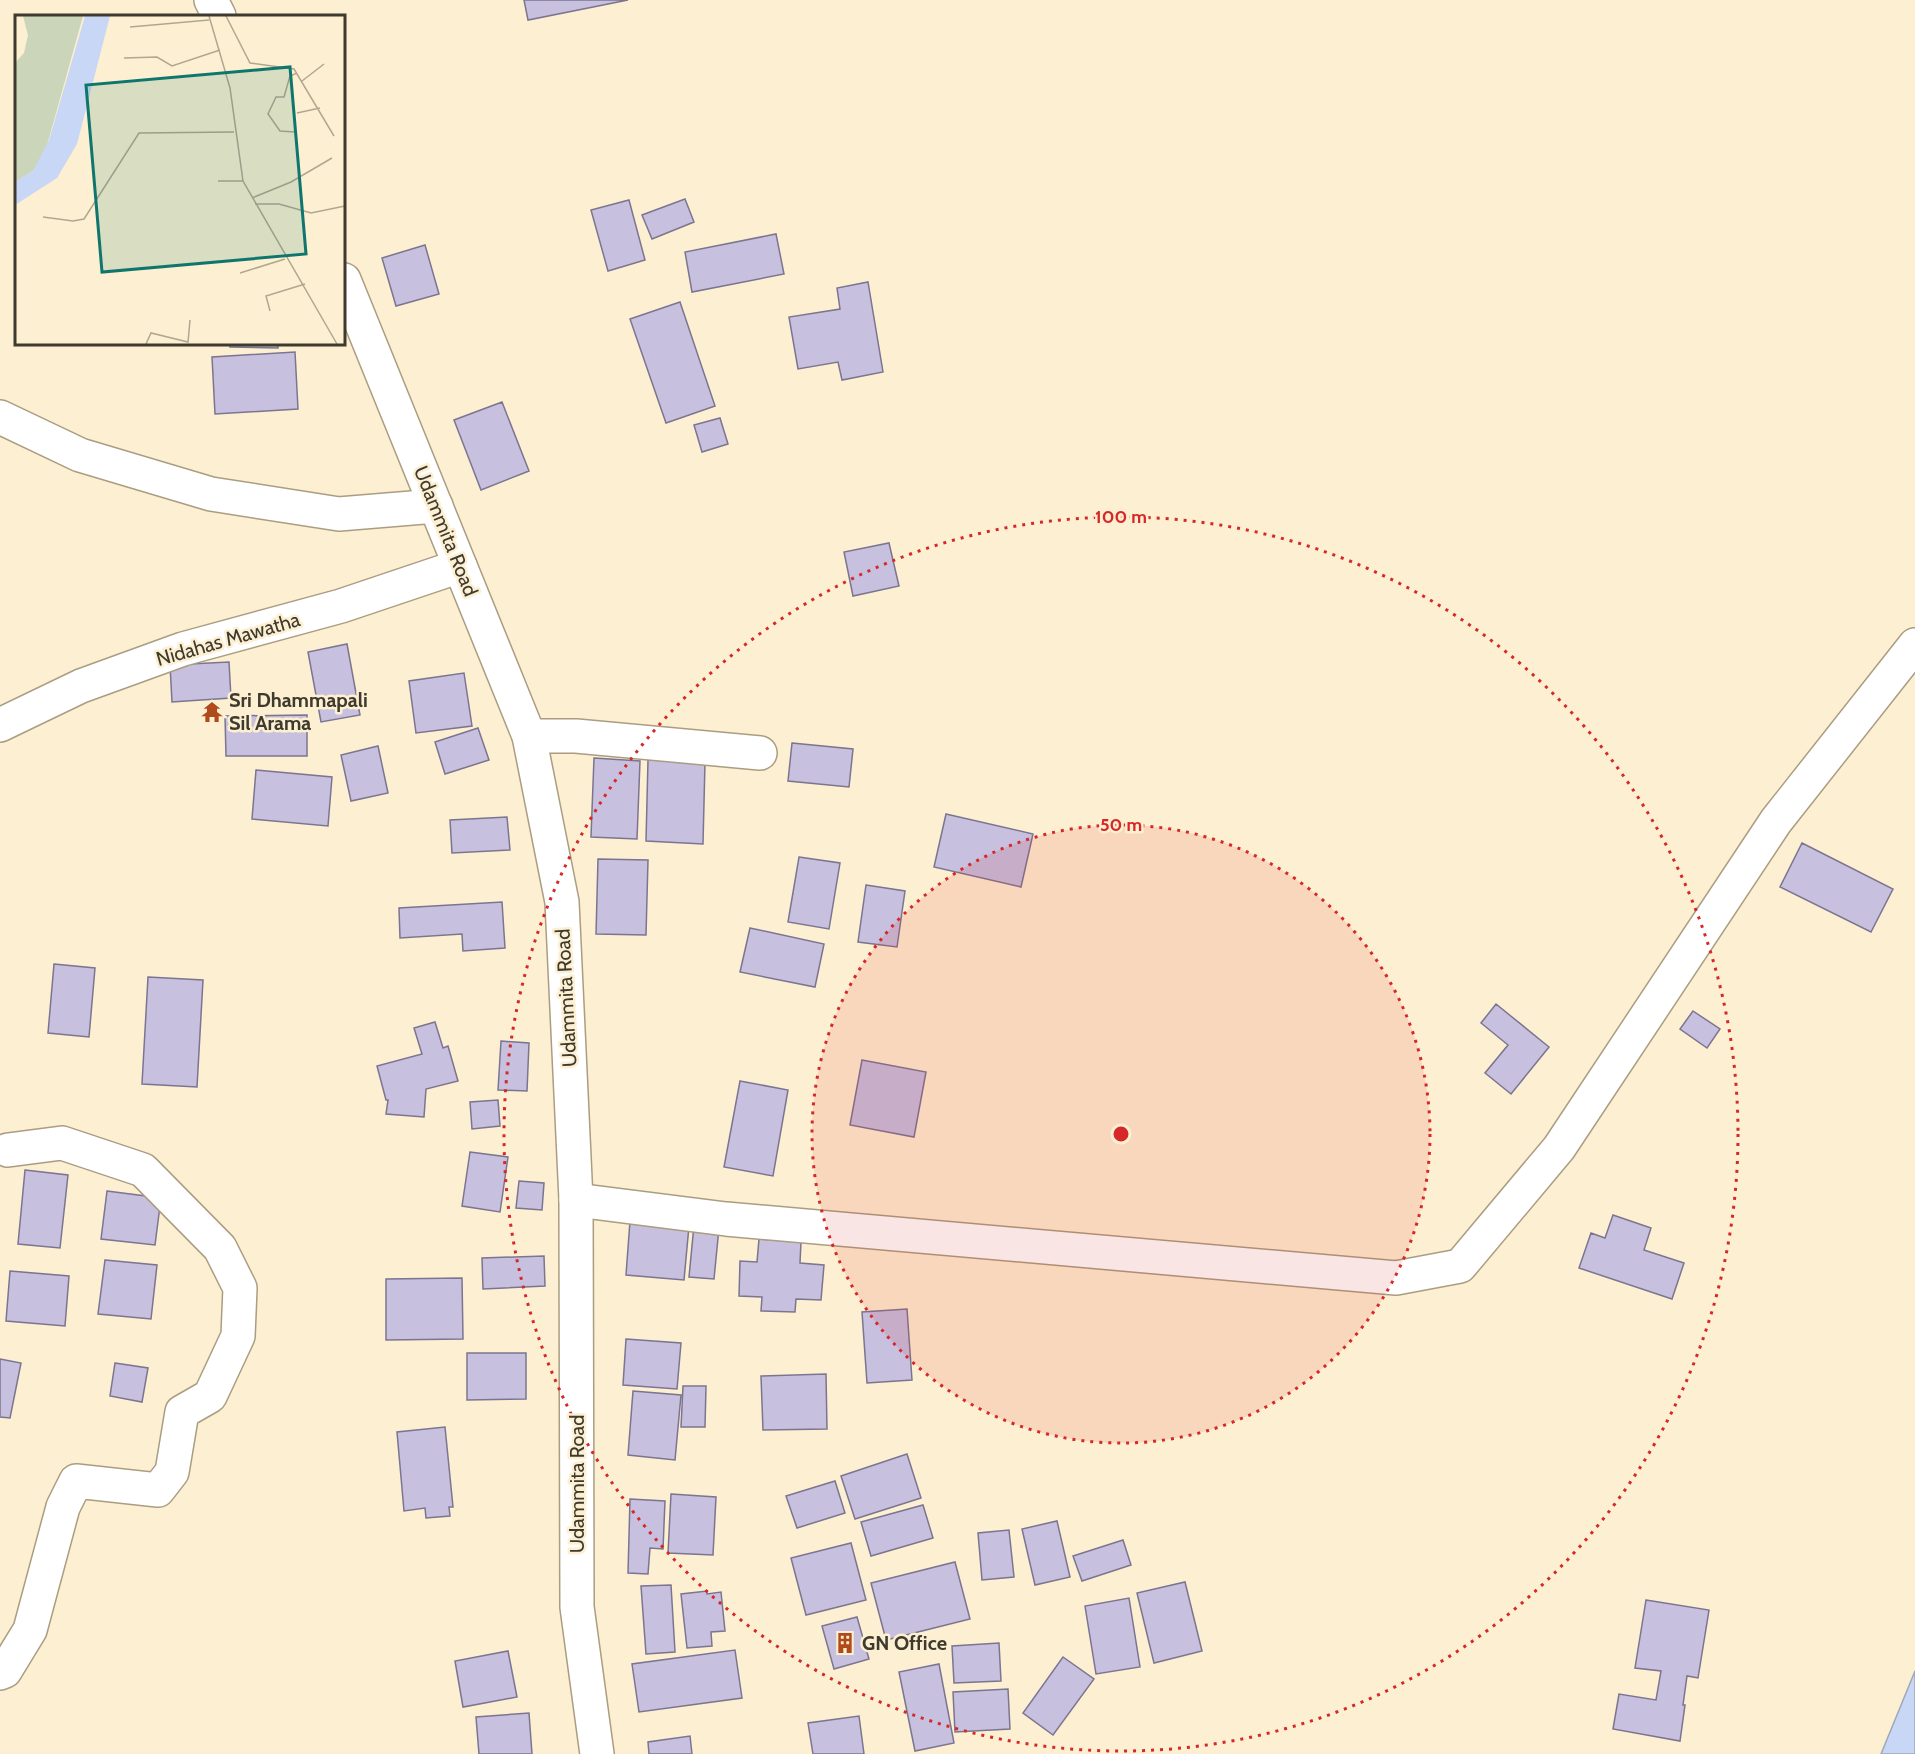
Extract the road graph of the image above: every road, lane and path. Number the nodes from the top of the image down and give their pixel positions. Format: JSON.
{"nodes":[{"id":1,"x":212,"y":0,"type":"edge"},
{"id":2,"x":219,"y":15,"type":"edge"},
{"id":3,"x":345,"y":282,"type":"edge"},
{"id":4,"x":0,"y":417,"type":"edge"},
{"id":5,"x":436,"y":507,"type":"junction"},
{"id":6,"x":460,"y":566,"type":"junction"},
{"id":7,"x":1915,"y":645,"type":"edge"},
{"id":8,"x":0,"y":725,"type":"edge"},
{"id":9,"x":529,"y":736,"type":"junction"},
{"id":10,"x":759,"y":753,"type":"dead end"},
{"id":11,"x":8,"y":1150,"type":"dead end"},
{"id":12,"x":576,"y":1200,"type":"junction"},
{"id":13,"x":0,"y":1673,"type":"edge"},
{"id":14,"x":597,"y":1754,"type":"edge"}],
"edges":[{"from":1,"to":2,"type":"street"},
{"from":3,"to":5,"type":"street","name":"Udammita Road"},
{"from":4,"to":5,"type":"street"},
{"from":5,"to":6,"type":"street","name":"Udammita Road"},
{"from":6,"to":8,"type":"street","name":"Nidahas Mawatha"},
{"from":6,"to":9,"type":"street","name":"Udammita Road"},
{"from":7,"to":12,"type":"street"},
{"from":9,"to":10,"type":"street"},
{"from":9,"to":12,"type":"street","name":"Udammita Road"},
{"from":11,"to":13,"type":"street"},
{"from":12,"to":14,"type":"street","name":"Udammita Road"}]}
